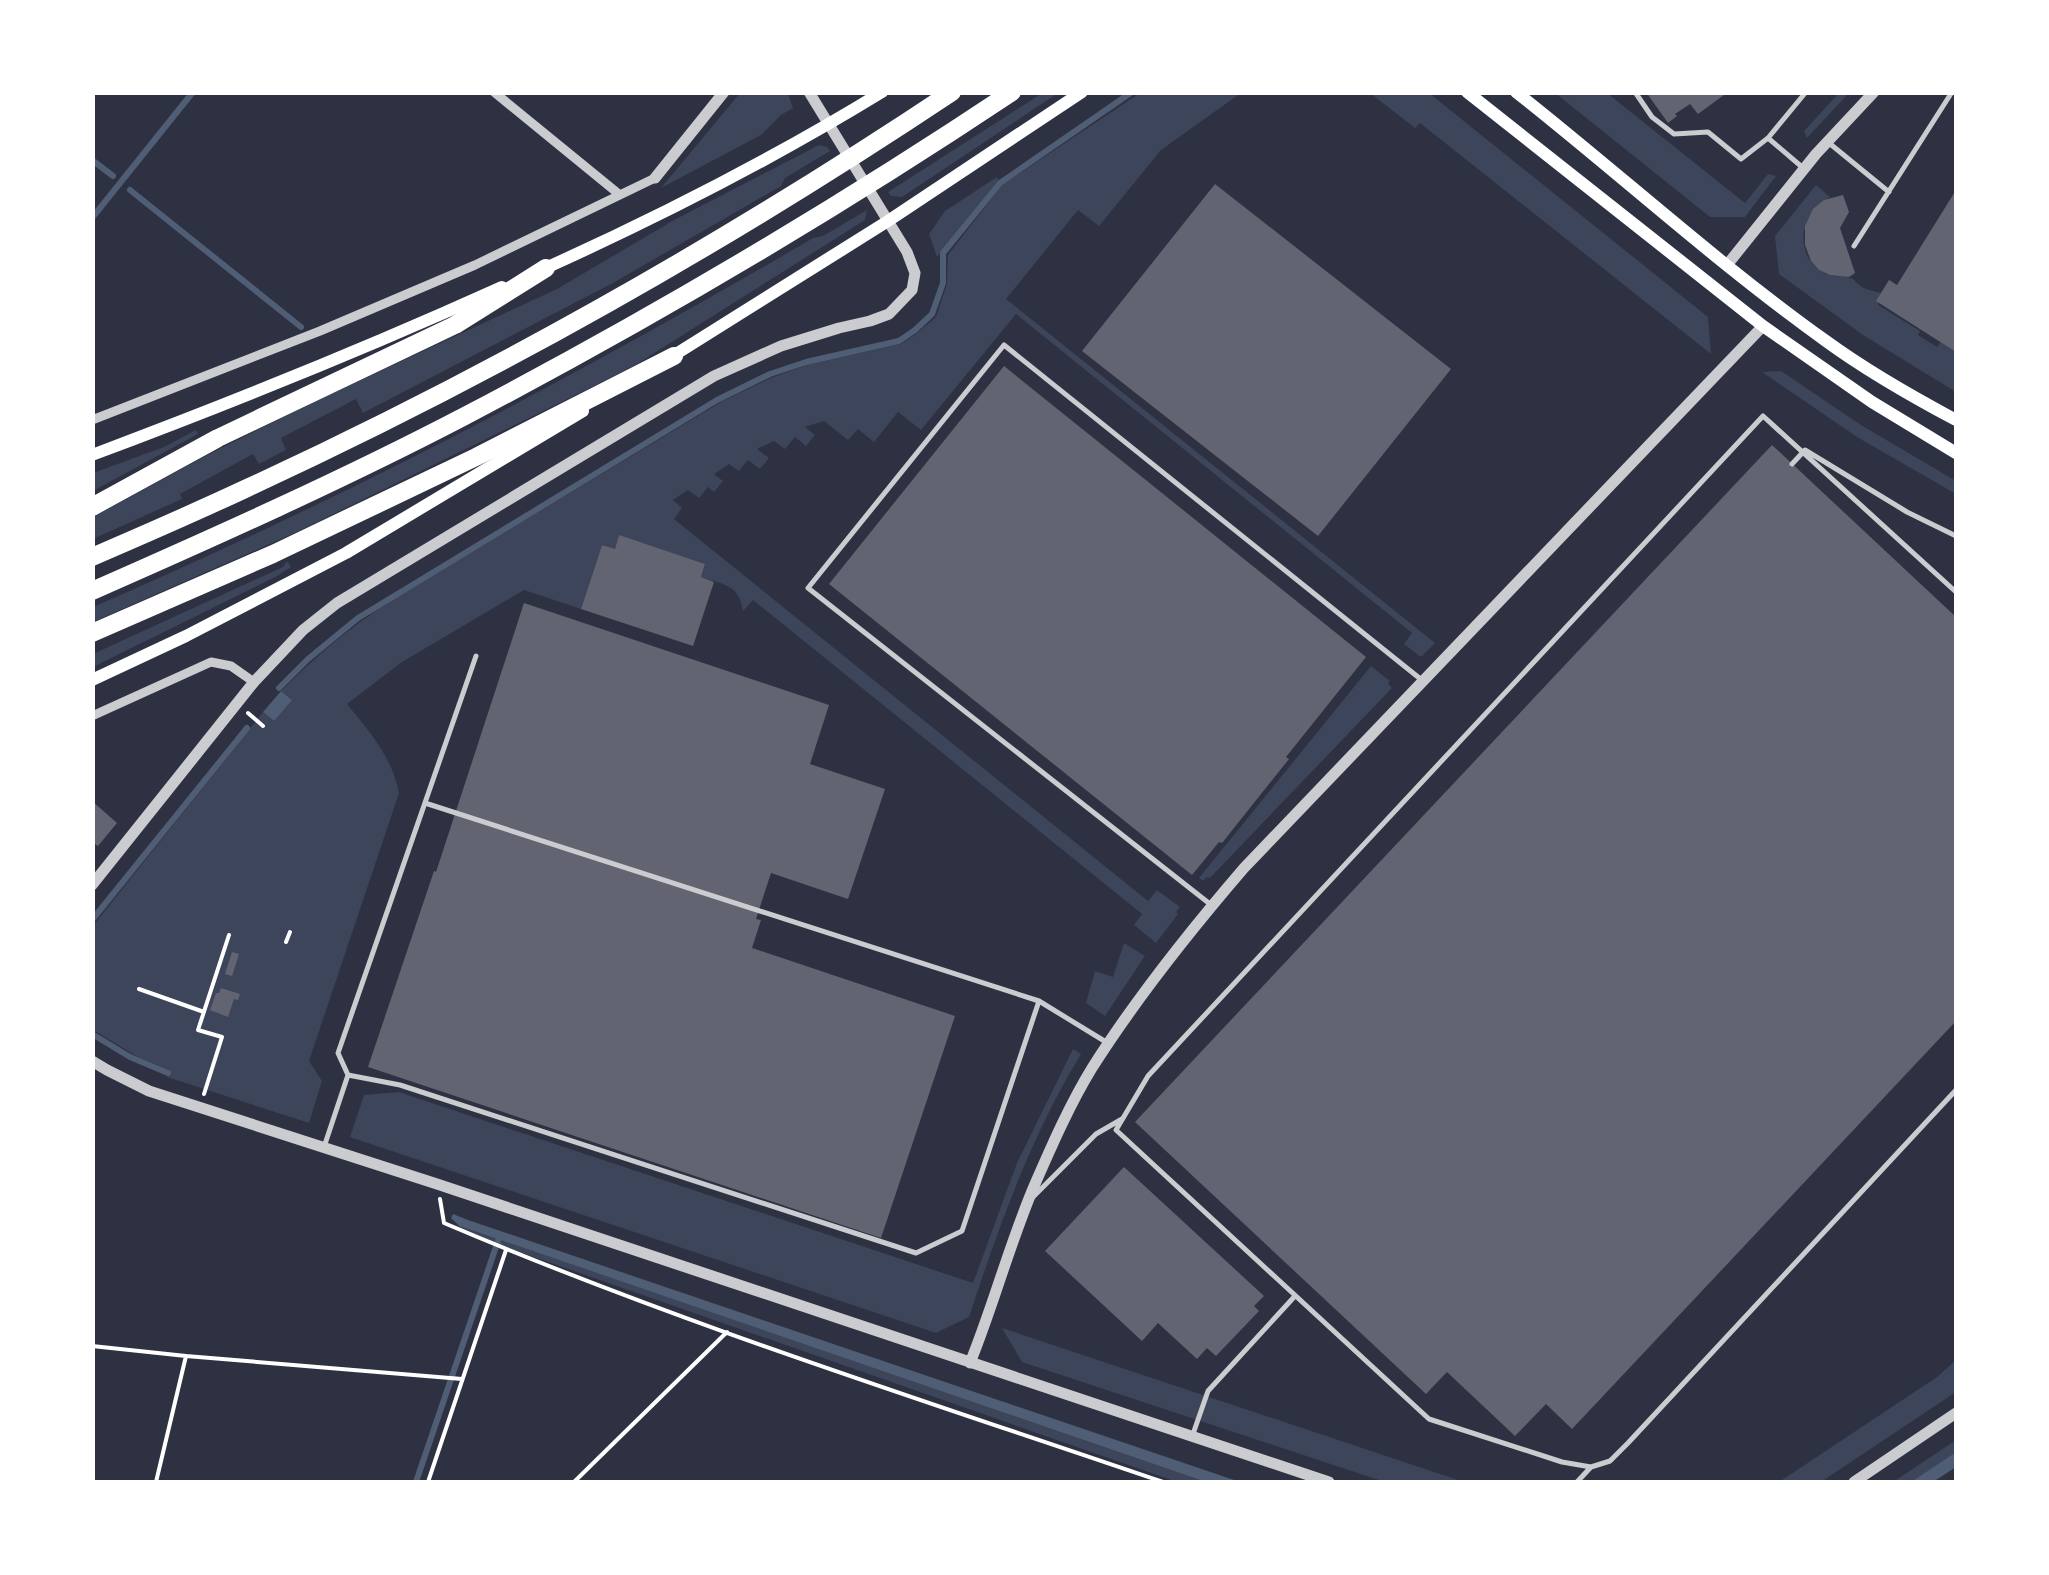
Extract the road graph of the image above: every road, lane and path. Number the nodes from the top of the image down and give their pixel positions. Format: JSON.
{"nodes":[{"id":1,"x":494,"y":92,"type":"edge"},
{"id":2,"x":724,"y":92,"type":"edge"},
{"id":3,"x":809,"y":92,"type":"edge"},
{"id":4,"x":882,"y":92,"type":"edge"},
{"id":5,"x":952,"y":92,"type":"edge"},
{"id":6,"x":1012,"y":92,"type":"edge"},
{"id":7,"x":1082,"y":92,"type":"edge"},
{"id":8,"x":1467,"y":92,"type":"edge"},
{"id":9,"x":1516,"y":92,"type":"edge"},
{"id":10,"x":1635,"y":92,"type":"edge"},
{"id":11,"x":1806,"y":92,"type":"edge"},
{"id":12,"x":1874,"y":92,"type":"edge"},
{"id":13,"x":1952,"y":92,"type":"edge"},
{"id":14,"x":828,"y":125,"type":"junction"},
{"id":15,"x":1768,"y":138,"type":"junction"},
{"id":16,"x":1828,"y":142,"type":"junction"},
{"id":17,"x":1804,"y":169,"type":"junction"},
{"id":18,"x":655,"y":178,"type":"joint"},
{"id":19,"x":1889,"y":192,"type":"junction"},
{"id":20,"x":620,"y":195,"type":"junction"},
{"id":21,"x":888,"y":221,"type":"junction"},
{"id":22,"x":1854,"y":246,"type":"dead end"},
{"id":23,"x":1727,"y":266,"type":"junction"},
{"id":24,"x":546,"y":268,"type":"junction"},
{"id":25,"x":1762,"y":326,"type":"junction"},
{"id":26,"x":674,"y":356,"type":"junction"},
{"id":27,"x":92,"y":420,"type":"edge"},
{"id":28,"x":1956,"y":420,"type":"edge"},
{"id":29,"x":1956,"y":453,"type":"edge"},
{"id":30,"x":92,"y":455,"type":"edge"},
{"id":31,"x":1792,"y":464,"type":"dead end"},
{"id":32,"x":92,"y":507,"type":"edge"},
{"id":33,"x":1956,"y":536,"type":"edge"},
{"id":34,"x":92,"y":557,"type":"edge"},
{"id":35,"x":92,"y":591,"type":"edge"},
{"id":36,"x":1956,"y":592,"type":"edge"},
{"id":37,"x":92,"y":633,"type":"edge"},
{"id":38,"x":476,"y":656,"type":"dead end"},
{"id":39,"x":92,"y":680,"type":"edge"},
{"id":40,"x":1423,"y":681,"type":"junction"},
{"id":41,"x":254,"y":682,"type":"junction"},
{"id":42,"x":248,"y":713,"type":"dead end"},
{"id":43,"x":92,"y":716,"type":"edge"},
{"id":44,"x":262,"y":726,"type":"dead end"},
{"id":45,"x":425,"y":803,"type":"junction"},
{"id":46,"x":92,"y":885,"type":"edge"},
{"id":47,"x":1212,"y":906,"type":"junction"},
{"id":48,"x":290,"y":932,"type":"dead end"},
{"id":49,"x":229,"y":935,"type":"dead end"},
{"id":50,"x":286,"y":942,"type":"dead end"},
{"id":51,"x":140,"y":989,"type":"dead end"},
{"id":52,"x":1039,"y":1001,"type":"junction"},
{"id":53,"x":204,"y":1012,"type":"junction"},
{"id":54,"x":1109,"y":1043,"type":"junction"},
{"id":55,"x":92,"y":1060,"type":"edge"},
{"id":56,"x":348,"y":1075,"type":"junction"},
{"id":57,"x":1956,"y":1090,"type":"edge"},
{"id":58,"x":204,"y":1094,"type":"dead end"},
{"id":59,"x":1124,"y":1117,"type":"junction"},
{"id":60,"x":324,"y":1147,"type":"junction"},
{"id":61,"x":437,"y":1184,"type":"junction"},
{"id":62,"x":1028,"y":1202,"type":"junction"},
{"id":63,"x":506,"y":1250,"type":"junction"},
{"id":64,"x":1296,"y":1296,"type":"junction"},
{"id":65,"x":727,"y":1332,"type":"junction"},
{"id":66,"x":92,"y":1346,"type":"edge"},
{"id":67,"x":186,"y":1356,"type":"junction"},
{"id":68,"x":970,"y":1363,"type":"junction"},
{"id":69,"x":462,"y":1379,"type":"junction"},
{"id":70,"x":1956,"y":1413,"type":"edge"},
{"id":71,"x":1192,"y":1437,"type":"junction"},
{"id":72,"x":1591,"y":1467,"type":"junction"},
{"id":73,"x":156,"y":1482,"type":"edge"},
{"id":74,"x":428,"y":1482,"type":"edge"},
{"id":75,"x":574,"y":1482,"type":"edge"},
{"id":76,"x":1163,"y":1482,"type":"edge"},
{"id":77,"x":1328,"y":1482,"type":"edge"},
{"id":78,"x":1577,"y":1482,"type":"edge"},
{"id":79,"x":1854,"y":1482,"type":"edge"}],
"edges":[{"from":1,"to":20,"type":"street"},
{"from":2,"to":18,"type":"street"},
{"from":3,"to":14,"type":"street"},
{"from":4,"to":14,"type":"main road"},
{"from":5,"to":34,"type":"highway"},
{"from":6,"to":35,"type":"highway"},
{"from":7,"to":21,"type":"main road"},
{"from":8,"to":25,"type":"main road"},
{"from":9,"to":23,"type":"main road"},
{"from":10,"to":15,"type":"lane"},
{"from":11,"to":15,"type":"lane"},
{"from":12,"to":16,"type":"street"},
{"from":13,"to":19,"type":"lane"},
{"from":14,"to":21,"type":"street"},
{"from":14,"to":24,"type":"main road"},
{"from":15,"to":17,"type":"lane"},
{"from":16,"to":17,"type":"street"},
{"from":16,"to":19,"type":"lane"},
{"from":17,"to":23,"type":"street"},
{"from":18,"to":20,"type":"street"},
{"from":19,"to":22,"type":"lane"},
{"from":20,"to":27,"type":"street"},
{"from":21,"to":26,"type":"main road"},
{"from":21,"to":41,"type":"street"},
{"from":23,"to":28,"type":"main road"},
{"from":24,"to":30,"type":"main road"},
{"from":24,"to":32,"type":"highway"},
{"from":25,"to":29,"type":"main road"},
{"from":25,"to":40,"type":"street"},
{"from":26,"to":37,"type":"highway"},
{"from":26,"to":39,"type":"main road"},
{"from":31,"to":33,"type":"lane"},
{"from":36,"to":59,"type":"lane"},
{"from":38,"to":45,"type":"lane"},
{"from":40,"to":47,"type":"street"},
{"from":40,"to":47,"type":"lane"},
{"from":41,"to":43,"type":"street"},
{"from":41,"to":46,"type":"street"},
{"from":42,"to":44,"type":"path"},
{"from":45,"to":52,"type":"lane"},
{"from":45,"to":56,"type":"lane"},
{"from":47,"to":54,"type":"street"},
{"from":48,"to":50,"type":"path"},
{"from":49,"to":53,"type":"path"},
{"from":51,"to":53,"type":"path"},
{"from":52,"to":54,"type":"lane"},
{"from":52,"to":56,"type":"lane"},
{"from":53,"to":58,"type":"path"},
{"from":54,"to":62,"type":"street"},
{"from":55,"to":60,"type":"street"},
{"from":56,"to":60,"type":"lane"},
{"from":57,"to":72,"type":"lane"},
{"from":59,"to":62,"type":"lane"},
{"from":59,"to":64,"type":"lane"},
{"from":60,"to":61,"type":"street"},
{"from":61,"to":63,"type":"path"},
{"from":61,"to":68,"type":"street"},
{"from":62,"to":68,"type":"street"},
{"from":63,"to":65,"type":"path"},
{"from":63,"to":69,"type":"path"},
{"from":64,"to":71,"type":"lane"},
{"from":64,"to":72,"type":"lane"},
{"from":65,"to":75,"type":"path"},
{"from":65,"to":76,"type":"path"},
{"from":66,"to":67,"type":"path"},
{"from":67,"to":69,"type":"path"},
{"from":67,"to":73,"type":"path"},
{"from":68,"to":71,"type":"street"},
{"from":69,"to":74,"type":"path"},
{"from":70,"to":79,"type":"street"},
{"from":71,"to":77,"type":"street"},
{"from":72,"to":78,"type":"lane"}]}
